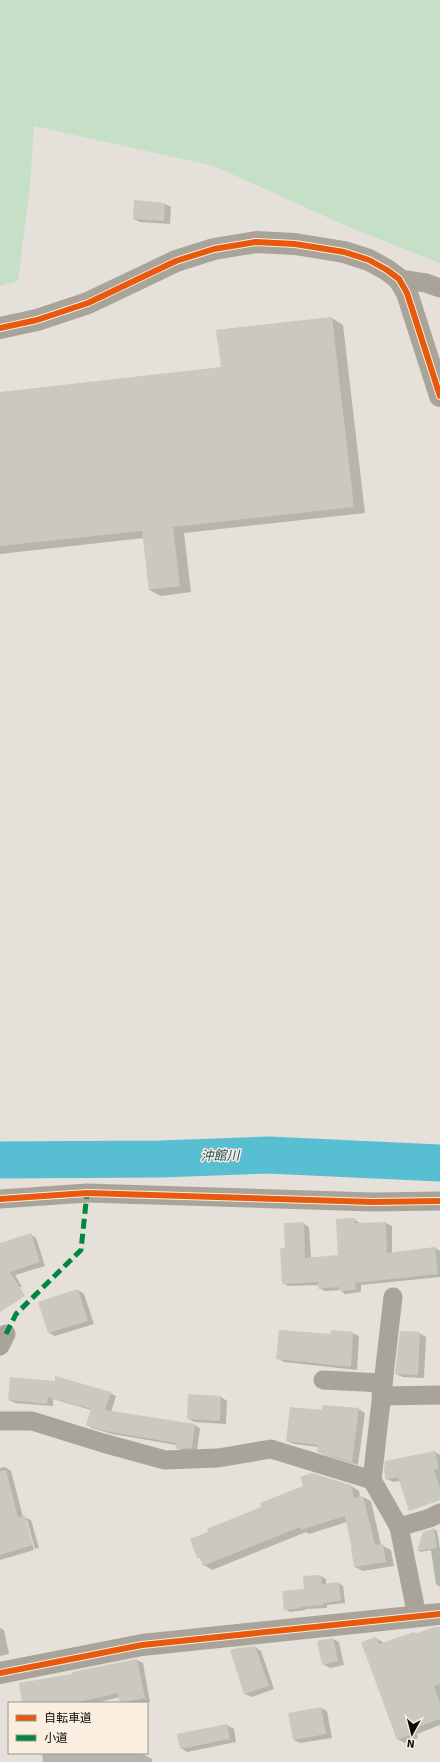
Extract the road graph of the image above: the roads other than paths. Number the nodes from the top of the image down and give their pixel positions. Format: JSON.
{"nodes":[{"id":1,"x":399,"y":279,"type":"junction"},
{"id":2,"x":440,"y":288,"type":"edge"},
{"id":3,"x":0,"y":328,"type":"edge"},
{"id":4,"x":440,"y":396,"type":"edge"},
{"id":5,"x":0,"y":1199,"type":"edge"},
{"id":6,"x":440,"y":1201,"type":"edge"},
{"id":7,"x":393,"y":1297,"type":"dead end"},
{"id":8,"x":323,"y":1380,"type":"dead end"},
{"id":9,"x":382,"y":1390,"type":"junction"},
{"id":10,"x":440,"y":1395,"type":"edge"},
{"id":11,"x":0,"y":1421,"type":"edge"},
{"id":12,"x":372,"y":1480,"type":"junction"},
{"id":13,"x":440,"y":1513,"type":"edge"},
{"id":14,"x":399,"y":1527,"type":"junction"},
{"id":15,"x":440,"y":1614,"type":"edge"},
{"id":16,"x":417,"y":1616,"type":"junction"},
{"id":17,"x":0,"y":1673,"type":"edge"}],
"edges":[{"from":1,"to":2,"type":"street"},
{"from":1,"to":3,"type":"street"},
{"from":1,"to":4,"type":"street"},
{"from":5,"to":6,"type":"street"},
{"from":7,"to":9,"type":"street"},
{"from":8,"to":9,"type":"street"},
{"from":9,"to":10,"type":"street"},
{"from":9,"to":12,"type":"street"},
{"from":11,"to":12,"type":"street"},
{"from":12,"to":14,"type":"street"},
{"from":13,"to":14,"type":"street"},
{"from":14,"to":16,"type":"street"},
{"from":15,"to":16,"type":"street"},
{"from":16,"to":17,"type":"street"}]}
